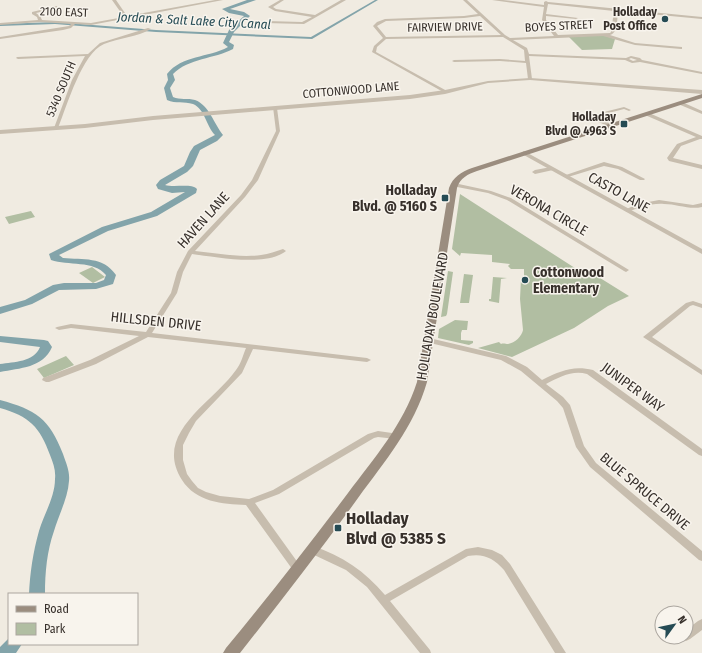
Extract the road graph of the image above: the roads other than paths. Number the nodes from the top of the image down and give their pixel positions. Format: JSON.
{"nodes":[{"id":1,"x":114,"y":0,"type":"edge"},
{"id":2,"x":221,"y":0,"type":"edge"},
{"id":3,"x":282,"y":0,"type":"edge"},
{"id":4,"x":344,"y":0,"type":"edge"},
{"id":5,"x":465,"y":0,"type":"edge"},
{"id":6,"x":494,"y":0,"type":"edge"},
{"id":7,"x":546,"y":3,"type":"edge"},
{"id":8,"x":57,"y":6,"type":"dead end"},
{"id":9,"x":616,"y":9,"type":"junction"},
{"id":10,"x":481,"y":15,"type":"junction"},
{"id":11,"x":545,"y":15,"type":"junction"},
{"id":12,"x":315,"y":16,"type":"junction"},
{"id":13,"x":126,"y":17,"type":"junction"},
{"id":14,"x":576,"y":18,"type":"dead end"},
{"id":15,"x":702,"y":18,"type":"edge"},
{"id":16,"x":40,"y":21,"type":"junction"},
{"id":17,"x":266,"y":22,"type":"dead end"},
{"id":18,"x":0,"y":24,"type":"edge"},
{"id":19,"x":73,"y":24,"type":"junction"},
{"id":20,"x":149,"y":29,"type":"dead end"},
{"id":21,"x":603,"y":34,"type":"junction"},
{"id":22,"x":504,"y":36,"type":"junction"},
{"id":23,"x":556,"y":36,"type":"junction"},
{"id":24,"x":0,"y":38,"type":"edge"},
{"id":25,"x":385,"y":38,"type":"junction"},
{"id":26,"x":509,"y":39,"type":"junction"},
{"id":27,"x":681,"y":48,"type":"dead end"},
{"id":28,"x":90,"y":55,"type":"junction"},
{"id":29,"x":528,"y":56,"type":"junction"},
{"id":30,"x":18,"y":58,"type":"dead end"},
{"id":31,"x":454,"y":60,"type":"dead end"},
{"id":32,"x":528,"y":62,"type":"junction"},
{"id":33,"x":702,"y":73,"type":"edge"},
{"id":34,"x":530,"y":79,"type":"junction"},
{"id":35,"x":445,"y":92,"type":"junction"},
{"id":36,"x":702,"y":92,"type":"edge"},
{"id":37,"x":702,"y":96,"type":"edge"},
{"id":38,"x":680,"y":103,"type":"junction"},
{"id":39,"x":275,"y":108,"type":"junction"},
{"id":40,"x":629,"y":110,"type":"dead end"},
{"id":41,"x":702,"y":113,"type":"edge"},
{"id":42,"x":647,"y":114,"type":"junction"},
{"id":43,"x":611,"y":126,"type":"junction"},
{"id":44,"x":56,"y":128,"type":"junction"},
{"id":45,"x":0,"y":132,"type":"edge"},
{"id":46,"x":701,"y":138,"type":"edge"},
{"id":47,"x":524,"y":153,"type":"junction"},
{"id":48,"x":702,"y":167,"type":"edge"},
{"id":49,"x":551,"y":169,"type":"junction"},
{"id":50,"x":535,"y":172,"type":"dead end"},
{"id":51,"x":566,"y":176,"type":"junction"},
{"id":52,"x":642,"y":179,"type":"dead end"},
{"id":53,"x":454,"y":184,"type":"junction"},
{"id":54,"x":702,"y":205,"type":"edge"},
{"id":55,"x":627,"y":210,"type":"junction"},
{"id":56,"x":283,"y":251,"type":"dead end"},
{"id":57,"x":190,"y":252,"type":"junction"},
{"id":58,"x":702,"y":252,"type":"edge"},
{"id":59,"x":626,"y":270,"type":"dead end"},
{"id":60,"x":702,"y":306,"type":"edge"},
{"id":61,"x":59,"y":328,"type":"dead end"},
{"id":62,"x":148,"y":334,"type":"junction"},
{"id":63,"x":429,"y":340,"type":"junction"},
{"id":64,"x":250,"y":347,"type":"junction"},
{"id":65,"x":367,"y":360,"type":"dead end"},
{"id":66,"x":702,"y":373,"type":"edge"},
{"id":67,"x":46,"y":380,"type":"dead end"},
{"id":68,"x":541,"y":383,"type":"junction"},
{"id":69,"x":396,"y":436,"type":"junction"},
{"id":70,"x":702,"y":453,"type":"edge"},
{"id":71,"x":249,"y":502,"type":"junction"},
{"id":72,"x":313,"y":550,"type":"junction"},
{"id":73,"x":702,"y":557,"type":"edge"},
{"id":74,"x":298,"y":570,"type":"junction"},
{"id":75,"x":384,"y":600,"type":"junction"},
{"id":76,"x":702,"y":624,"type":"edge"},
{"id":77,"x":694,"y":630,"type":"edge"},
{"id":78,"x":231,"y":653,"type":"edge"},
{"id":79,"x":426,"y":653,"type":"edge"},
{"id":80,"x":561,"y":653,"type":"edge"}],
"edges":[{"from":1,"to":13,"type":"street"},
{"from":2,"to":13,"type":"street","name":"2100 EAST"},
{"from":3,"to":12,"type":"street"},
{"from":4,"to":12,"type":"street"},
{"from":5,"to":10,"type":"street"},
{"from":6,"to":7,"type":"street"},
{"from":7,"to":9,"type":"street"},
{"from":7,"to":11,"type":"street"},
{"from":8,"to":16,"type":"street"},
{"from":9,"to":15,"type":"street"},
{"from":9,"to":21,"type":"street","name":"BOYES STREET"},
{"from":10,"to":22,"type":"street"},
{"from":10,"to":25,"type":"street"},
{"from":11,"to":14,"type":"street"},
{"from":11,"to":23,"type":"street"},
{"from":12,"to":17,"type":"street"},
{"from":13,"to":19,"type":"street","name":"2100 EAST"},
{"from":16,"to":18,"type":"street","name":"2100 EAST"},
{"from":16,"to":19,"type":"street","name":"2100 EAST"},
{"from":19,"to":24,"type":"street"},
{"from":20,"to":28,"type":"street","name":"5340 SOUTH"},
{"from":21,"to":23,"type":"street","name":"BOYES STREET"},
{"from":21,"to":27,"type":"street"},
{"from":22,"to":25,"type":"street","name":"FAIRVIEW DRIVE"},
{"from":22,"to":26,"type":"street"},
{"from":23,"to":26,"type":"street","name":"BOYES STREET"},
{"from":25,"to":35,"type":"street"},
{"from":26,"to":29,"type":"street"},
{"from":28,"to":30,"type":"street"},
{"from":28,"to":44,"type":"street","name":"5340 SOUTH"},
{"from":29,"to":32,"type":"street"},
{"from":29,"to":33,"type":"street"},
{"from":31,"to":32,"type":"street"},
{"from":32,"to":34,"type":"street"},
{"from":34,"to":35,"type":"street","name":"COTTONWOOD LANE"},
{"from":34,"to":36,"type":"street","name":"COTTONWOOD LANE"},
{"from":35,"to":39,"type":"street","name":"COTTONWOOD LANE"},
{"from":37,"to":38,"type":"main road"},
{"from":38,"to":41,"type":"street"},
{"from":38,"to":42,"type":"main road"},
{"from":39,"to":44,"type":"street","name":"COTTONWOOD LANE"},
{"from":39,"to":57,"type":"street","name":"HAVEN LANE"},
{"from":40,"to":43,"type":"street"},
{"from":42,"to":43,"type":"main road"},
{"from":42,"to":46,"type":"street"},
{"from":43,"to":47,"type":"main road"},
{"from":44,"to":45,"type":"street","name":"COTTONWOOD LANE"},
{"from":46,"to":48,"type":"street"},
{"from":47,"to":49,"type":"street","name":"CASTO LANE"},
{"from":47,"to":53,"type":"main road"},
{"from":49,"to":50,"type":"street"},
{"from":49,"to":51,"type":"street","name":"CASTO LANE"},
{"from":51,"to":52,"type":"street"},
{"from":51,"to":55,"type":"street","name":"CASTO LANE"},
{"from":53,"to":59,"type":"street","name":"VERONA CIRCLE"},
{"from":53,"to":63,"type":"main road","name":"HOLLADAY BOULEVARD"},
{"from":54,"to":55,"type":"street"},
{"from":55,"to":58,"type":"street","name":"CASTO LANE"},
{"from":56,"to":57,"type":"street"},
{"from":57,"to":62,"type":"street","name":"HAVEN LANE"},
{"from":60,"to":66,"type":"street"},
{"from":61,"to":62,"type":"street","name":"HILLSDEN DRIVE"},
{"from":62,"to":64,"type":"street","name":"HILLSDEN DRIVE"},
{"from":62,"to":67,"type":"street"},
{"from":63,"to":68,"type":"street","name":"BLUE SPRUCE DRIVE"},
{"from":63,"to":69,"type":"main road","name":"HOLLADAY BOULEVARD"},
{"from":64,"to":65,"type":"street","name":"HILLSDEN DRIVE"},
{"from":64,"to":71,"type":"street"},
{"from":68,"to":70,"type":"street","name":"JUNIPER WAY"},
{"from":68,"to":73,"type":"street","name":"BLUE SPRUCE DRIVE"},
{"from":69,"to":71,"type":"street"},
{"from":69,"to":72,"type":"main road","name":"HOLLADAY BOULEVARD"},
{"from":71,"to":74,"type":"street"},
{"from":72,"to":74,"type":"main road","name":"HOLLADAY BOULEVARD"},
{"from":72,"to":75,"type":"street"},
{"from":74,"to":78,"type":"main road","name":"HOLLADAY BOULEVARD"},
{"from":75,"to":79,"type":"street"},
{"from":75,"to":80,"type":"street"},
{"from":76,"to":77,"type":"street"}]}
